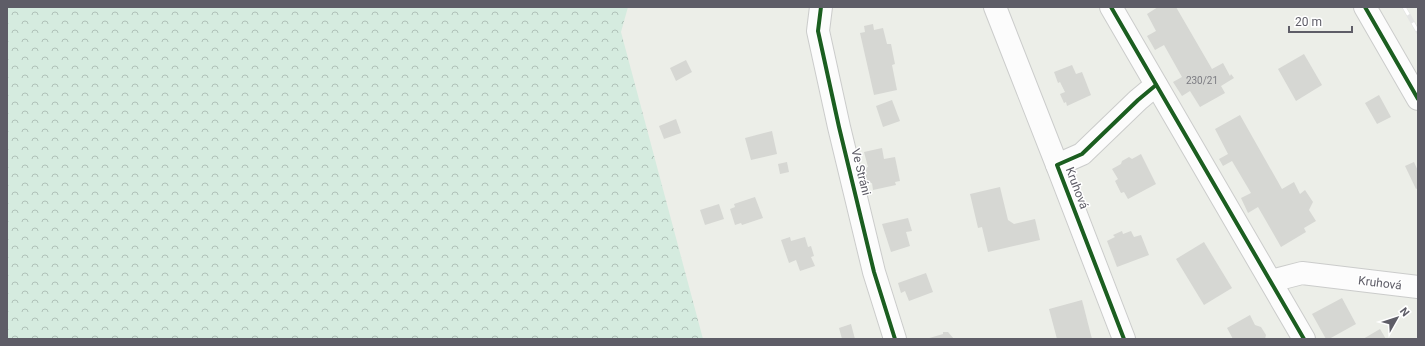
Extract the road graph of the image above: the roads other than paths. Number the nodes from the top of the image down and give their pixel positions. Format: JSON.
{"nodes":[{"id":1,"x":821,"y":7,"type":"edge"},
{"id":2,"x":995,"y":7,"type":"edge"},
{"id":3,"x":1112,"y":7,"type":"edge"},
{"id":4,"x":1365,"y":7,"type":"edge"},
{"id":5,"x":1156,"y":85,"type":"junction"},
{"id":6,"x":1418,"y":99,"type":"edge"},
{"id":7,"x":1057,"y":165,"type":"junction"},
{"id":8,"x":1271,"y":281,"type":"junction"},
{"id":9,"x":1418,"y":288,"type":"edge"},
{"id":10,"x":895,"y":339,"type":"edge"},
{"id":11,"x":1124,"y":339,"type":"edge"},
{"id":12,"x":1304,"y":339,"type":"edge"}],
"edges":[{"from":1,"to":10,"type":"street","name":"Ve Stráni"},
{"from":2,"to":7,"type":"street","name":"Kruhová"},
{"from":3,"to":5,"type":"street"},
{"from":4,"to":6,"type":"street"},
{"from":5,"to":7,"type":"street","name":"Kruhová"},
{"from":5,"to":8,"type":"street"},
{"from":7,"to":11,"type":"street","name":"Kruhová"},
{"from":8,"to":9,"type":"street","name":"Kruhová"},
{"from":8,"to":12,"type":"street"}]}
